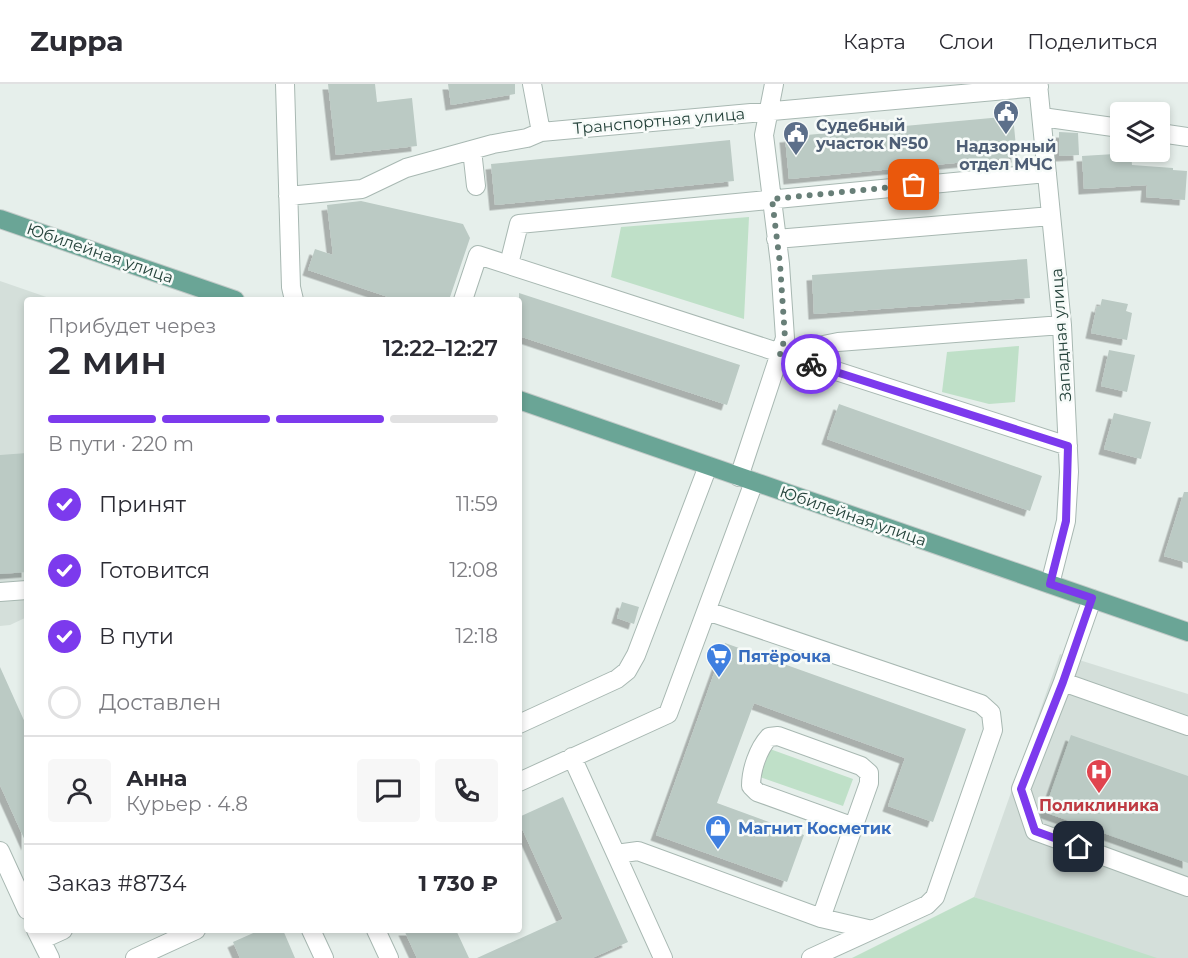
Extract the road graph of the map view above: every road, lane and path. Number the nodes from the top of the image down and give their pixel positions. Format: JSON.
{"nodes":[{"id":1,"x":285,"y":84,"type":"edge"},
{"id":2,"x":532,"y":84,"type":"edge"},
{"id":3,"x":774,"y":84,"type":"edge"},
{"id":4,"x":1039,"y":85,"type":"edge"},
{"id":5,"x":767,"y":111,"type":"junction"},
{"id":6,"x":1042,"y":117,"type":"junction"},
{"id":7,"x":1110,"y":127,"type":"edge"},
{"id":8,"x":541,"y":132,"type":"junction"},
{"id":9,"x":1170,"y":134,"type":"edge"},
{"id":10,"x":1188,"y":137,"type":"edge"},
{"id":11,"x":472,"y":150,"type":"junction"},
{"id":12,"x":1047,"y":173,"type":"junction"},
{"id":13,"x":476,"y":186,"type":"dead end"},
{"id":14,"x":288,"y":196,"type":"junction"},
{"id":15,"x":772,"y":199,"type":"junction"},
{"id":16,"x":1052,"y":216,"type":"junction"},
{"id":17,"x":0,"y":219,"type":"edge"},
{"id":18,"x":776,"y":239,"type":"junction"},
{"id":19,"x":509,"y":264,"type":"junction"},
{"id":20,"x":226,"y":297,"type":"edge"},
{"id":21,"x":293,"y":297,"type":"edge"},
{"id":22,"x":464,"y":297,"type":"edge"},
{"id":23,"x":1062,"y":325,"type":"junction"},
{"id":24,"x":780,"y":354,"type":"junction"},
{"id":25,"x":522,"y":401,"type":"edge"},
{"id":26,"x":1068,"y":446,"type":"junction"},
{"id":27,"x":708,"y":466,"type":"junction"},
{"id":28,"x":746,"y":480,"type":"junction"},
{"id":29,"x":1050,"y":584,"type":"junction"},
{"id":30,"x":24,"y":590,"type":"edge"},
{"id":31,"x":0,"y":592,"type":"edge"},
{"id":32,"x":1092,"y":598,"type":"junction"},
{"id":33,"x":707,"y":611,"type":"junction"},
{"id":34,"x":1188,"y":632,"type":"edge"},
{"id":35,"x":1063,"y":682,"type":"junction"},
{"id":36,"x":522,"y":723,"type":"edge"},
{"id":37,"x":1188,"y":726,"type":"edge"},
{"id":38,"x":572,"y":758,"type":"junction"},
{"id":39,"x":522,"y":781,"type":"edge"},
{"id":40,"x":854,"y":827,"type":"junction"},
{"id":41,"x":0,"y":851,"type":"edge"},
{"id":42,"x":616,"y":854,"type":"junction"},
{"id":43,"x":1188,"y":887,"type":"edge"},
{"id":44,"x":24,"y":903,"type":"edge"},
{"id":45,"x":821,"y":918,"type":"junction"},
{"id":46,"x":872,"y":930,"type":"junction"},
{"id":47,"x":189,"y":933,"type":"edge"},
{"id":48,"x":312,"y":933,"type":"edge"},
{"id":49,"x":377,"y":933,"type":"edge"},
{"id":50,"x":39,"y":935,"type":"edge"},
{"id":51,"x":657,"y":956,"type":"edge"},
{"id":52,"x":50,"y":958,"type":"edge"},
{"id":53,"x":135,"y":958,"type":"edge"},
{"id":54,"x":324,"y":958,"type":"edge"},
{"id":55,"x":389,"y":958,"type":"edge"},
{"id":56,"x":811,"y":958,"type":"edge"}],
"edges":[{"from":1,"to":14,"type":"street"},
{"from":2,"to":8,"type":"street"},
{"from":3,"to":5,"type":"street"},
{"from":4,"to":5,"type":"street","name":"Транспортная улица"},
{"from":4,"to":6,"type":"street","name":"Западная улица"},
{"from":5,"to":8,"type":"street","name":"Транспортная улица"},
{"from":5,"to":15,"type":"street"},
{"from":6,"to":7,"type":"street"},
{"from":6,"to":12,"type":"street","name":"Западная улица"},
{"from":8,"to":11,"type":"street","name":"Транспортная улица"},
{"from":9,"to":10,"type":"street"},
{"from":11,"to":13,"type":"street"},
{"from":11,"to":14,"type":"street","name":"Транспортная улица"},
{"from":12,"to":15,"type":"street"},
{"from":12,"to":16,"type":"street","name":"Западная улица"},
{"from":14,"to":21,"type":"street"},
{"from":15,"to":18,"type":"street"},
{"from":15,"to":19,"type":"street"},
{"from":16,"to":18,"type":"street"},
{"from":16,"to":23,"type":"street","name":"Западная улица"},
{"from":17,"to":20,"type":"main road","name":"Юбилейная улица"},
{"from":18,"to":24,"type":"street"},
{"from":19,"to":22,"type":"street"},
{"from":19,"to":24,"type":"street"},
{"from":23,"to":24,"type":"street"},
{"from":23,"to":26,"type":"street","name":"Западная улица"},
{"from":24,"to":26,"type":"street"},
{"from":24,"to":28,"type":"street"},
{"from":25,"to":27,"type":"main road","name":"Юбилейная улица"},
{"from":26,"to":29,"type":"street","name":"Западная улица"},
{"from":27,"to":28,"type":"main road","name":"Юбилейная улица"},
{"from":27,"to":36,"type":"street"},
{"from":28,"to":29,"type":"main road","name":"Юбилейная улица"},
{"from":28,"to":33,"type":"street"},
{"from":29,"to":32,"type":"main road","name":"Юбилейная улица"},
{"from":30,"to":31,"type":"street"},
{"from":32,"to":34,"type":"main road","name":"Юбилейная улица"},
{"from":32,"to":35,"type":"street"},
{"from":33,"to":38,"type":"street"},
{"from":33,"to":46,"type":"street"},
{"from":35,"to":37,"type":"street"},
{"from":35,"to":43,"type":"street"},
{"from":38,"to":39,"type":"street"},
{"from":38,"to":42,"type":"street"},
{"from":40,"to":40,"type":"street"},
{"from":40,"to":45,"type":"street"},
{"from":41,"to":44,"type":"street"},
{"from":42,"to":45,"type":"street"},
{"from":42,"to":51,"type":"street"},
{"from":45,"to":46,"type":"street"},
{"from":46,"to":56,"type":"street"},
{"from":47,"to":53,"type":"street"},
{"from":48,"to":54,"type":"street"},
{"from":49,"to":55,"type":"street"},
{"from":50,"to":52,"type":"street"}]}
